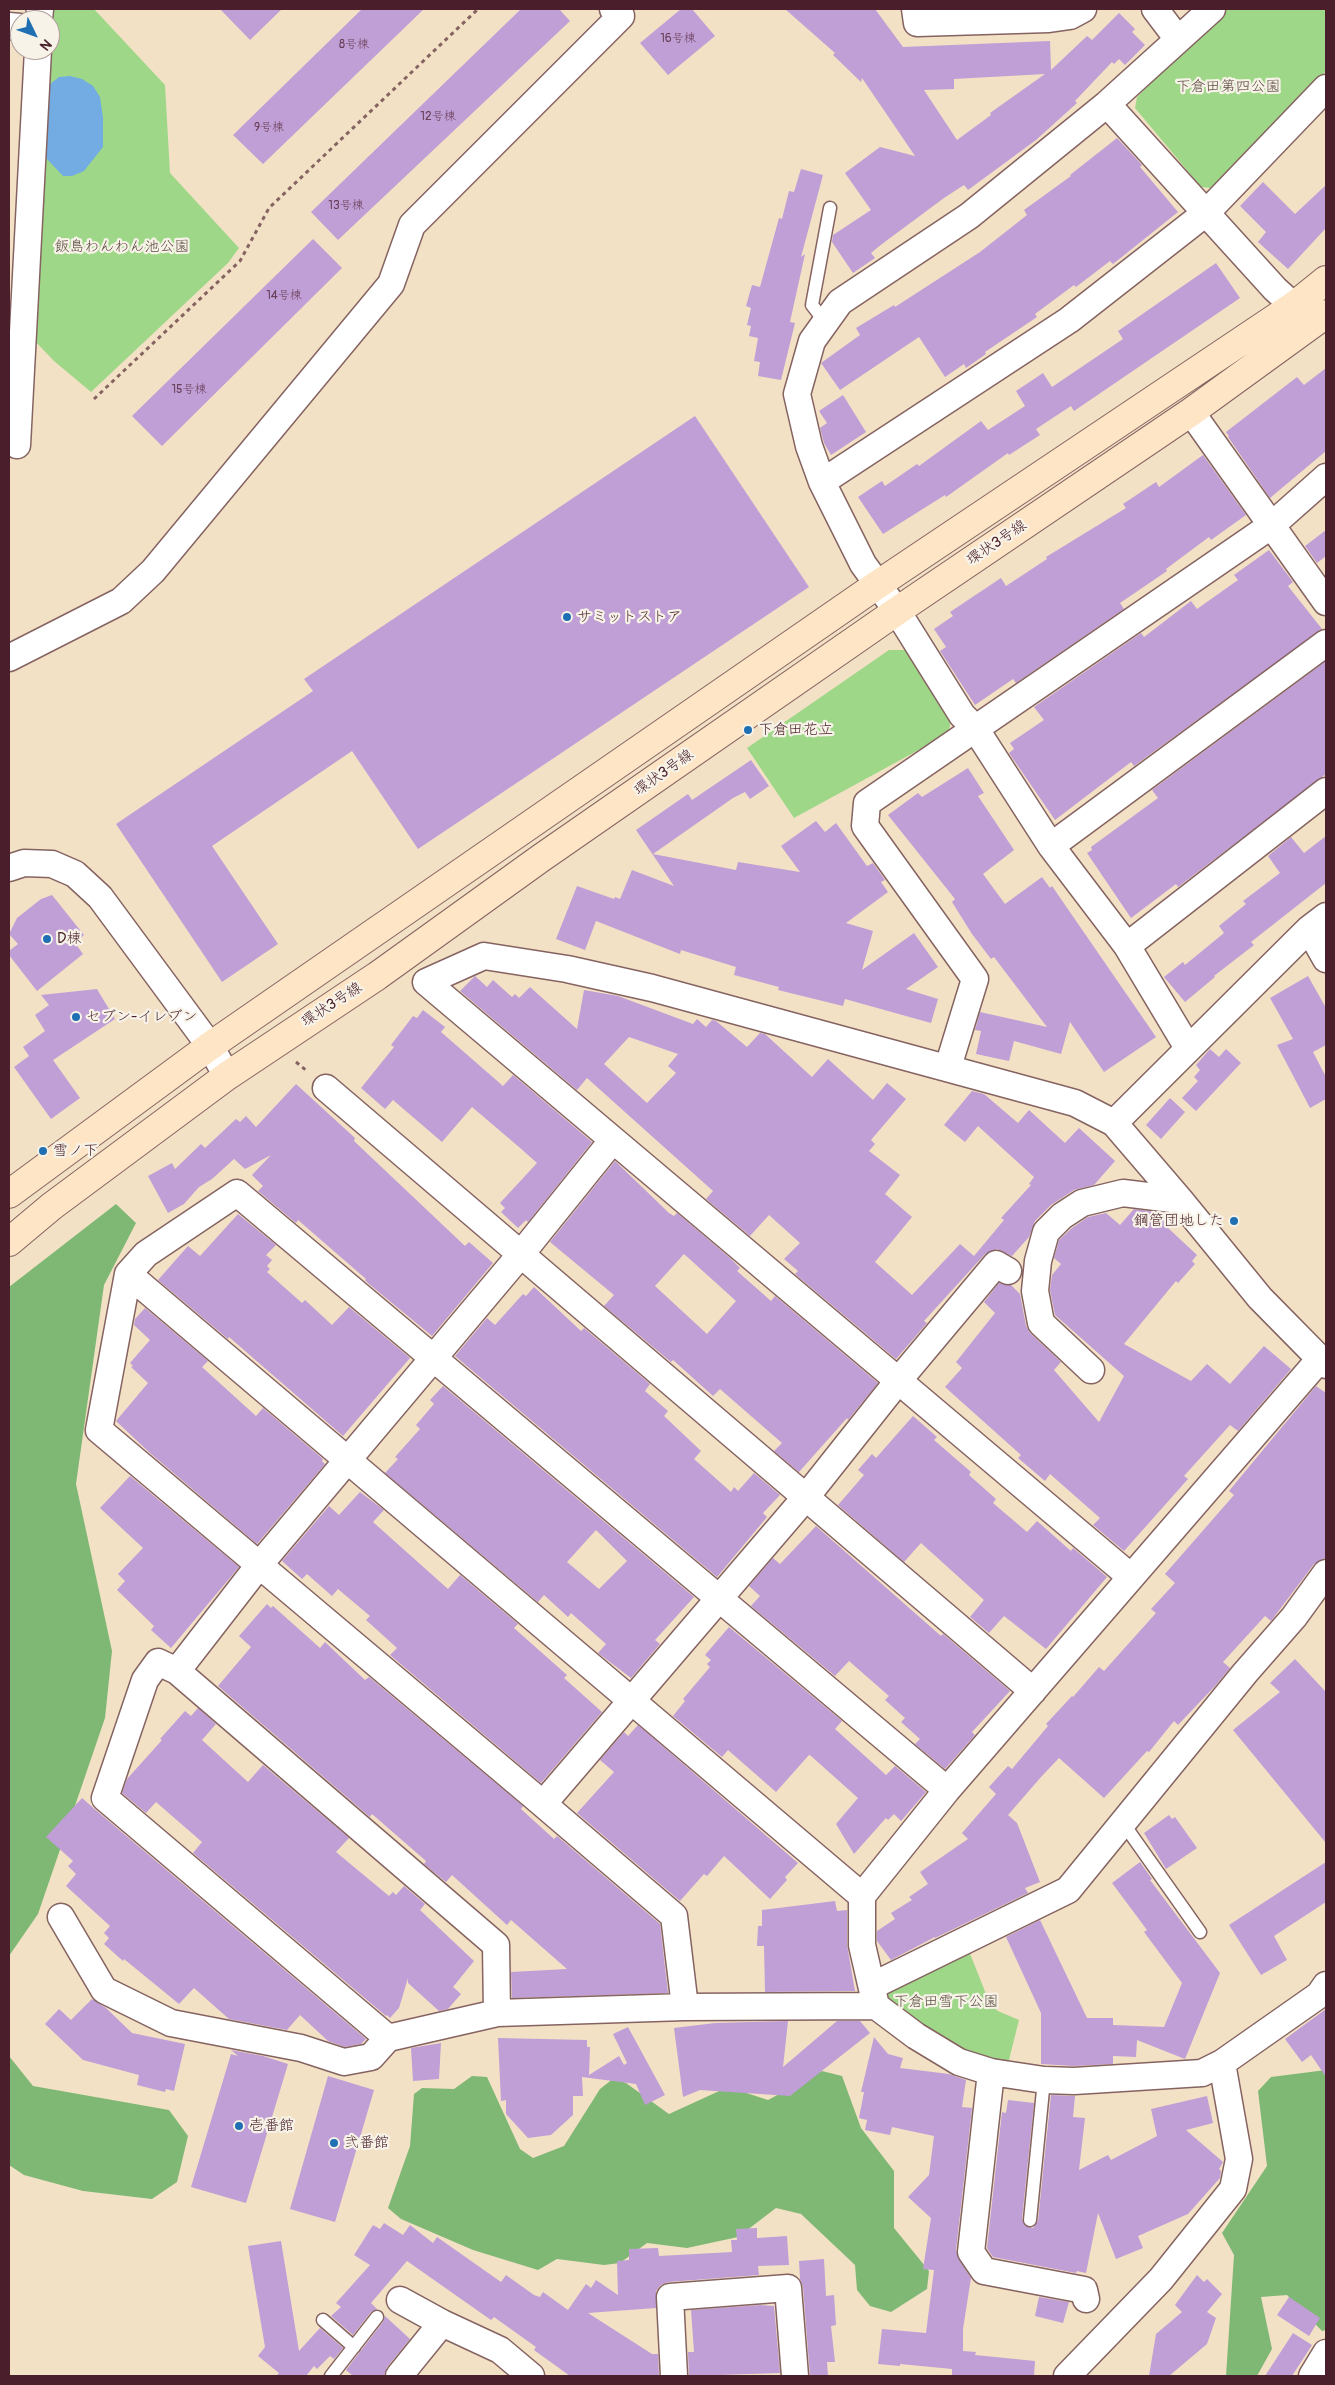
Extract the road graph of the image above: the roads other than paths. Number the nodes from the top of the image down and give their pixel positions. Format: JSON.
{"nodes":[{"id":1,"x":915,"y":9,"type":"edge"},
{"id":2,"x":1083,"y":9,"type":"edge"},
{"id":3,"x":1155,"y":9,"type":"edge"},
{"id":4,"x":1212,"y":9,"type":"edge"},
{"id":5,"x":621,"y":11,"type":"edge"},
{"id":6,"x":1177,"y":38,"type":"junction"},
{"id":7,"x":37,"y":60,"type":"edge"},
{"id":8,"x":1326,"y":88,"type":"edge"},
{"id":9,"x":1107,"y":104,"type":"junction"},
{"id":10,"x":830,"y":208,"type":"dead end"},
{"id":11,"x":1207,"y":212,"type":"junction"},
{"id":12,"x":1326,"y":280,"type":"edge"},
{"id":13,"x":1311,"y":314,"type":"edge"},
{"id":14,"x":826,"y":323,"type":"junction"},
{"id":15,"x":1191,"y":412,"type":"junction"},
{"id":16,"x":16,"y":445,"type":"dead end"},
{"id":17,"x":1326,"y":477,"type":"edge"},
{"id":18,"x":822,"y":482,"type":"junction"},
{"id":19,"x":1272,"y":525,"type":"junction"},
{"id":20,"x":877,"y":585,"type":"junction"},
{"id":21,"x":1326,"y":602,"type":"edge"},
{"id":22,"x":897,"y":611,"type":"junction"},
{"id":23,"x":1326,"y":643,"type":"edge"},
{"id":24,"x":9,"y":658,"type":"edge"},
{"id":25,"x":975,"y":728,"type":"junction"},
{"id":26,"x":1326,"y":791,"type":"edge"},
{"id":27,"x":1051,"y":846,"type":"junction"},
{"id":28,"x":9,"y":868,"type":"edge"},
{"id":29,"x":1318,"y":922,"type":"edge"},
{"id":30,"x":1127,"y":946,"type":"junction"},
{"id":31,"x":1326,"y":959,"type":"edge"},
{"id":32,"x":210,"y":1046,"type":"junction"},
{"id":33,"x":1188,"y":1048,"type":"junction"},
{"id":34,"x":948,"y":1067,"type":"junction"},
{"id":35,"x":227,"y":1076,"type":"junction"},
{"id":36,"x":318,"y":1081,"type":"road end"},
{"id":37,"x":1114,"y":1122,"type":"junction"},
{"id":38,"x":612,"y":1141,"type":"junction"},
{"id":39,"x":9,"y":1194,"type":"edge"},
{"id":40,"x":1180,"y":1200,"type":"junction"},
{"id":41,"x":9,"y":1242,"type":"edge"},
{"id":42,"x":521,"y":1254,"type":"junction"},
{"id":43,"x":1008,"y":1271,"type":"dead end"},
{"id":44,"x":128,"y":1274,"type":"junction"},
{"id":45,"x":434,"y":1358,"type":"junction"},
{"id":46,"x":1323,"y":1362,"type":"edge"},
{"id":47,"x":1091,"y":1370,"type":"dead end"},
{"id":48,"x":898,"y":1381,"type":"junction"},
{"id":49,"x":346,"y":1460,"type":"junction"},
{"id":50,"x":806,"y":1497,"type":"junction"},
{"id":51,"x":260,"y":1564,"type":"junction"},
{"id":52,"x":1326,"y":1572,"type":"edge"},
{"id":53,"x":1131,"y":1577,"type":"junction"},
{"id":54,"x":720,"y":1598,"type":"junction"},
{"id":55,"x":178,"y":1671,"type":"junction"},
{"id":56,"x":1034,"y":1691,"type":"junction"},
{"id":57,"x":632,"y":1702,"type":"junction"},
{"id":58,"x":947,"y":1790,"type":"junction"},
{"id":59,"x":544,"y":1804,"type":"junction"},
{"id":60,"x":1123,"y":1824,"type":"junction"},
{"id":61,"x":862,"y":1896,"type":"junction"},
{"id":62,"x":61,"y":1917,"type":"dead end"},
{"id":63,"x":1200,"y":1932,"type":"dead end"},
{"id":64,"x":1326,"y":1986,"type":"edge"},
{"id":65,"x":874,"y":1996,"type":"junction"},
{"id":66,"x":685,"y":2007,"type":"junction"},
{"id":67,"x":497,"y":2013,"type":"junction"},
{"id":68,"x":388,"y":2038,"type":"junction"},
{"id":69,"x":1222,"y":2063,"type":"junction"},
{"id":70,"x":991,"y":2072,"type":"junction"},
{"id":71,"x":1044,"y":2080,"type":"junction"},
{"id":72,"x":1030,"y":2220,"type":"dead end"},
{"id":73,"x":1086,"y":2299,"type":"dead end"},
{"id":74,"x":400,"y":2300,"type":"dead end"},
{"id":75,"x":377,"y":2317,"type":"dead end"},
{"id":76,"x":323,"y":2320,"type":"dead end"},
{"id":77,"x":442,"y":2323,"type":"junction"},
{"id":78,"x":354,"y":2347,"type":"junction"},
{"id":79,"x":1326,"y":2353,"type":"edge"},
{"id":80,"x":331,"y":2376,"type":"edge"},
{"id":81,"x":399,"y":2376,"type":"edge"},
{"id":82,"x":531,"y":2376,"type":"edge"},
{"id":83,"x":674,"y":2376,"type":"edge"},
{"id":84,"x":795,"y":2376,"type":"edge"},
{"id":85,"x":1067,"y":2376,"type":"edge"},
{"id":86,"x":1312,"y":2376,"type":"edge"}],
"edges":[{"from":1,"to":2,"type":"street"},
{"from":3,"to":6,"type":"street"},
{"from":4,"to":6,"type":"street"},
{"from":5,"to":24,"type":"street"},
{"from":6,"to":9,"type":"street"},
{"from":7,"to":16,"type":"street"},
{"from":8,"to":11,"type":"street"},
{"from":9,"to":11,"type":"street"},
{"from":9,"to":14,"type":"street"},
{"from":10,"to":14,"type":"lane"},
{"from":11,"to":13,"type":"street"},
{"from":11,"to":18,"type":"street"},
{"from":12,"to":13,"type":"street","name":"環状3号線"},
{"from":13,"to":15,"type":"street","name":"環状3号線"},
{"from":13,"to":20,"type":"street","name":"環状3号線"},
{"from":14,"to":18,"type":"street"},
{"from":15,"to":19,"type":"street"},
{"from":15,"to":22,"type":"street","name":"環状3号線"},
{"from":17,"to":19,"type":"street"},
{"from":18,"to":20,"type":"street"},
{"from":19,"to":21,"type":"street"},
{"from":19,"to":25,"type":"street"},
{"from":20,"to":22,"type":"street"},
{"from":20,"to":32,"type":"street","name":"環状3号線"},
{"from":22,"to":25,"type":"street"},
{"from":22,"to":35,"type":"street","name":"環状3号線"},
{"from":23,"to":27,"type":"street"},
{"from":25,"to":27,"type":"street"},
{"from":25,"to":34,"type":"street"},
{"from":26,"to":30,"type":"street"},
{"from":27,"to":30,"type":"street"},
{"from":28,"to":32,"type":"street"},
{"from":29,"to":31,"type":"street"},
{"from":29,"to":33,"type":"street"},
{"from":30,"to":33,"type":"street"},
{"from":32,"to":35,"type":"street"},
{"from":32,"to":39,"type":"street","name":"環状3号線"},
{"from":33,"to":37,"type":"street"},
{"from":34,"to":37,"type":"street"},
{"from":34,"to":38,"type":"street"},
{"from":35,"to":41,"type":"street","name":"環状3号線"},
{"from":36,"to":42,"type":"street"},
{"from":37,"to":40,"type":"street"},
{"from":38,"to":42,"type":"street"},
{"from":38,"to":48,"type":"street"},
{"from":40,"to":46,"type":"street"},
{"from":40,"to":47,"type":"street"},
{"from":42,"to":45,"type":"street"},
{"from":42,"to":50,"type":"street"},
{"from":43,"to":48,"type":"street"},
{"from":44,"to":45,"type":"street"},
{"from":44,"to":49,"type":"street"},
{"from":44,"to":51,"type":"street"},
{"from":45,"to":49,"type":"street"},
{"from":45,"to":54,"type":"street"},
{"from":46,"to":53,"type":"street"},
{"from":48,"to":50,"type":"street"},
{"from":48,"to":53,"type":"street"},
{"from":49,"to":51,"type":"street"},
{"from":49,"to":57,"type":"street"},
{"from":50,"to":54,"type":"street"},
{"from":50,"to":56,"type":"street"},
{"from":51,"to":55,"type":"street"},
{"from":51,"to":59,"type":"street"},
{"from":52,"to":60,"type":"street"},
{"from":53,"to":56,"type":"street"},
{"from":54,"to":57,"type":"street"},
{"from":54,"to":58,"type":"street"},
{"from":55,"to":67,"type":"street"},
{"from":55,"to":68,"type":"street"},
{"from":56,"to":58,"type":"street"},
{"from":57,"to":59,"type":"street"},
{"from":57,"to":61,"type":"street"},
{"from":58,"to":61,"type":"street"},
{"from":59,"to":66,"type":"street"},
{"from":60,"to":63,"type":"lane"},
{"from":60,"to":65,"type":"street"},
{"from":61,"to":65,"type":"street"},
{"from":62,"to":68,"type":"street"},
{"from":64,"to":69,"type":"street"},
{"from":65,"to":66,"type":"street"},
{"from":65,"to":70,"type":"street"},
{"from":66,"to":67,"type":"street"},
{"from":67,"to":68,"type":"street"},
{"from":69,"to":71,"type":"street"},
{"from":69,"to":85,"type":"street"},
{"from":70,"to":71,"type":"street"},
{"from":70,"to":73,"type":"street"},
{"from":71,"to":72,"type":"lane"},
{"from":74,"to":77,"type":"street"},
{"from":75,"to":78,"type":"lane"},
{"from":76,"to":78,"type":"lane"},
{"from":77,"to":81,"type":"street"},
{"from":77,"to":82,"type":"street"},
{"from":78,"to":80,"type":"lane"},
{"from":79,"to":86,"type":"street"},
{"from":83,"to":84,"type":"street"}]}
